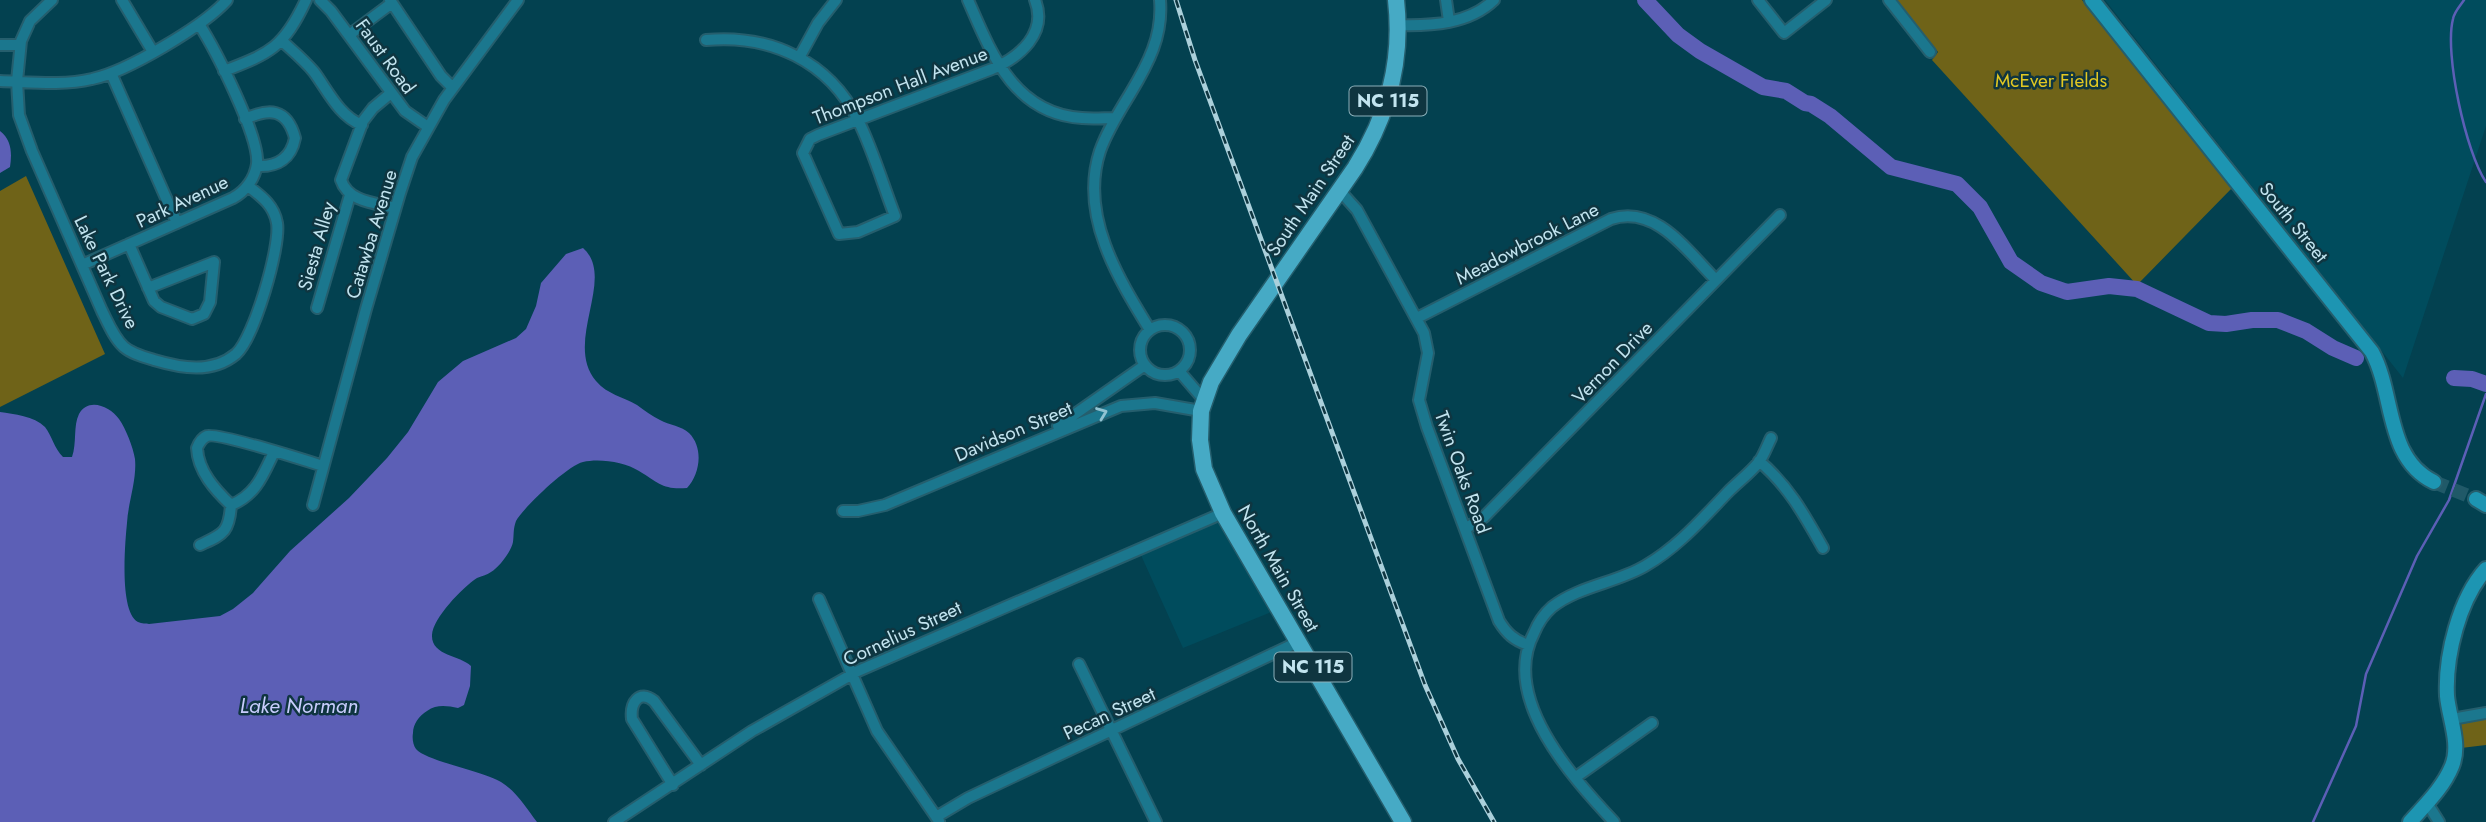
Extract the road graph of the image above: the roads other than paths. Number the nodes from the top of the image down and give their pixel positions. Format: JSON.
{"nodes":[{"id":1,"x":52,"y":0,"type":"edge"},
{"id":2,"x":122,"y":0,"type":"edge"},
{"id":3,"x":227,"y":0,"type":"edge"},
{"id":4,"x":306,"y":0,"type":"edge"},
{"id":5,"x":320,"y":0,"type":"edge"},
{"id":6,"x":518,"y":0,"type":"edge"},
{"id":7,"x":836,"y":0,"type":"edge"},
{"id":8,"x":968,"y":0,"type":"edge"},
{"id":9,"x":1035,"y":0,"type":"edge"},
{"id":10,"x":1160,"y":0,"type":"edge"},
{"id":11,"x":1396,"y":0,"type":"edge"},
{"id":12,"x":1446,"y":0,"type":"edge"},
{"id":13,"x":1494,"y":0,"type":"edge"},
{"id":14,"x":1758,"y":0,"type":"edge"},
{"id":15,"x":1826,"y":0,"type":"edge"},
{"id":16,"x":1889,"y":0,"type":"edge"},
{"id":17,"x":2092,"y":0,"type":"edge"},
{"id":18,"x":391,"y":2,"type":"edge"},
{"id":19,"x":1450,"y":21,"type":"junction"},
{"id":20,"x":199,"y":24,"type":"junction"},
{"id":21,"x":1398,"y":25,"type":"junction"},
{"id":22,"x":349,"y":35,"type":"junction"},
{"id":23,"x":706,"y":40,"type":"dead end"},
{"id":24,"x":282,"y":41,"type":"junction"},
{"id":25,"x":0,"y":44,"type":"edge"},
{"id":26,"x":20,"y":45,"type":"junction"},
{"id":27,"x":153,"y":52,"type":"junction"},
{"id":28,"x":1930,"y":52,"type":"dead end"},
{"id":29,"x":800,"y":56,"type":"junction"},
{"id":30,"x":999,"y":66,"type":"junction"},
{"id":31,"x":223,"y":71,"type":"junction"},
{"id":32,"x":111,"y":73,"type":"junction"},
{"id":33,"x":0,"y":81,"type":"edge"},
{"id":34,"x":17,"y":81,"type":"junction"},
{"id":35,"x":453,"y":88,"type":"junction"},
{"id":36,"x":391,"y":93,"type":"junction"},
{"id":37,"x":1115,"y":118,"type":"junction"},
{"id":38,"x":245,"y":119,"type":"junction"},
{"id":39,"x":858,"y":120,"type":"junction"},
{"id":40,"x":362,"y":125,"type":"junction"},
{"id":41,"x":428,"y":127,"type":"junction"},
{"id":42,"x":257,"y":166,"type":"junction"},
{"id":43,"x":248,"y":186,"type":"junction"},
{"id":44,"x":1340,"y":191,"type":"junction"},
{"id":45,"x":350,"y":195,"type":"junction"},
{"id":46,"x":395,"y":208,"type":"junction"},
{"id":47,"x":1780,"y":215,"type":"dead end"},
{"id":48,"x":177,"y":223,"type":"junction"},
{"id":49,"x":129,"y":244,"type":"junction"},
{"id":50,"x":82,"y":265,"type":"junction"},
{"id":51,"x":1716,"y":280,"type":"junction"},
{"id":52,"x":148,"y":288,"type":"junction"},
{"id":53,"x":317,"y":308,"type":"dead end"},
{"id":54,"x":1417,"y":318,"type":"junction"},
{"id":55,"x":1248,"y":322,"type":"joint"},
{"id":56,"x":1150,"y":330,"type":"junction"},
{"id":57,"x":1145,"y":365,"type":"junction"},
{"id":58,"x":1179,"y":371,"type":"junction"},
{"id":59,"x":1203,"y":406,"type":"junction"},
{"id":60,"x":1771,"y":438,"type":"dead end"},
{"id":61,"x":1039,"y":439,"type":"junction"},
{"id":62,"x":274,"y":452,"type":"junction"},
{"id":63,"x":1759,"y":461,"type":"junction"},
{"id":64,"x":323,"y":466,"type":"junction"},
{"id":65,"x":2434,"y":482,"type":"tunnel mouth"},
{"id":66,"x":231,"y":505,"type":"junction"},
{"id":67,"x":313,"y":505,"type":"dead end"},
{"id":68,"x":843,"y":511,"type":"dead end"},
{"id":69,"x":1223,"y":513,"type":"junction"},
{"id":70,"x":1465,"y":529,"type":"junction"},
{"id":71,"x":200,"y":545,"type":"dead end"},
{"id":72,"x":1824,"y":548,"type":"dead end"},
{"id":73,"x":2486,"y":569,"type":"edge"},
{"id":74,"x":819,"y":599,"type":"dead end"},
{"id":75,"x":1298,"y":642,"type":"junction"},
{"id":76,"x":1528,"y":645,"type":"junction"},
{"id":77,"x":1079,"y":664,"type":"dead end"},
{"id":78,"x":852,"y":675,"type":"junction"},
{"id":79,"x":2486,"y":713,"type":"edge"},
{"id":80,"x":2452,"y":719,"type":"junction"},
{"id":81,"x":1651,"y":723,"type":"dead end"},
{"id":82,"x":1111,"y":732,"type":"junction"},
{"id":83,"x":701,"y":765,"type":"junction"},
{"id":84,"x":1576,"y":777,"type":"junction"},
{"id":85,"x":673,"y":785,"type":"junction"},
{"id":86,"x":2427,"y":803,"type":"junction"},
{"id":87,"x":938,"y":819,"type":"edge"},
{"id":88,"x":614,"y":822,"type":"edge"},
{"id":89,"x":1156,"y":822,"type":"edge"},
{"id":90,"x":1403,"y":822,"type":"edge"},
{"id":91,"x":1614,"y":822,"type":"edge"},
{"id":92,"x":2410,"y":822,"type":"edge"},
{"id":93,"x":2439,"y":822,"type":"edge"}],
"edges":[{"from":1,"to":26,"type":"street"},
{"from":2,"to":27,"type":"street"},
{"from":3,"to":20,"type":"street"},
{"from":4,"to":24,"type":"street"},
{"from":5,"to":22,"type":"street","name":"Faust Road"},
{"from":6,"to":35,"type":"street","name":"Catawba Avenue"},
{"from":7,"to":29,"type":"street"},
{"from":8,"to":30,"type":"street"},
{"from":9,"to":30,"type":"street","name":"Thompson Hall Avenue"},
{"from":10,"to":37,"type":"street"},
{"from":11,"to":21,"type":"main road","name":"South Main Street","number":"NC 115"},
{"from":12,"to":19,"type":"street"},
{"from":13,"to":19,"type":"street"},
{"from":14,"to":15,"type":"street"},
{"from":16,"to":28,"type":"street"},
{"from":17,"to":65,"type":"street","name":"South Street"},
{"from":18,"to":22,"type":"street"},
{"from":18,"to":35,"type":"street"},
{"from":19,"to":21,"type":"street"},
{"from":20,"to":27,"type":"street"},
{"from":20,"to":31,"type":"street"},
{"from":21,"to":44,"type":"main road","name":"South Main Street","number":"NC 115"},
{"from":22,"to":36,"type":"street","name":"Faust Road"},
{"from":23,"to":29,"type":"street"},
{"from":24,"to":31,"type":"street"},
{"from":24,"to":40,"type":"street"},
{"from":25,"to":26,"type":"street"},
{"from":26,"to":34,"type":"street","name":"Lake Park Drive"},
{"from":27,"to":32,"type":"street"},
{"from":29,"to":39,"type":"street"},
{"from":30,"to":37,"type":"street"},
{"from":30,"to":39,"type":"street","name":"Thompson Hall Avenue"},
{"from":31,"to":38,"type":"street"},
{"from":32,"to":34,"type":"street"},
{"from":32,"to":48,"type":"street"},
{"from":33,"to":34,"type":"street"},
{"from":34,"to":50,"type":"street","name":"Lake Park Drive"},
{"from":35,"to":41,"type":"street","name":"Catawba Avenue"},
{"from":36,"to":40,"type":"street"},
{"from":36,"to":41,"type":"street","name":"Faust Road"},
{"from":37,"to":56,"type":"street"},
{"from":38,"to":42,"type":"street"},
{"from":38,"to":42,"type":"street"},
{"from":39,"to":39,"type":"street","name":"Thompson Hall Avenue"},
{"from":40,"to":45,"type":"street"},
{"from":41,"to":46,"type":"street","name":"Catawba Avenue"},
{"from":42,"to":43,"type":"street","name":"Park Avenue"},
{"from":43,"to":48,"type":"street","name":"Park Avenue"},
{"from":43,"to":50,"type":"street","name":"Lake Park Drive"},
{"from":44,"to":54,"type":"street","name":"Twin Oaks Road"},
{"from":44,"to":55,"type":"main road","name":"South Main Street","number":"NC 115"},
{"from":45,"to":46,"type":"street"},
{"from":45,"to":53,"type":"street","name":"Siesta Alley"},
{"from":46,"to":64,"type":"street","name":"Catawba Avenue"},
{"from":47,"to":51,"type":"street","name":"Vernon Drive"},
{"from":48,"to":49,"type":"street","name":"Park Avenue"},
{"from":49,"to":50,"type":"street","name":"Park Avenue"},
{"from":49,"to":52,"type":"street"},
{"from":51,"to":54,"type":"street","name":"Meadowbrook Lane"},
{"from":51,"to":70,"type":"street","name":"Vernon Drive"},
{"from":52,"to":52,"type":"street"},
{"from":54,"to":70,"type":"street","name":"Twin Oaks Road"},
{"from":55,"to":59,"type":"main road","name":"North Main Street","number":"NC 115"},
{"from":56,"to":57,"type":"street"},
{"from":56,"to":58,"type":"street"},
{"from":57,"to":58,"type":"street"},
{"from":57,"to":61,"type":"street"},
{"from":58,"to":59,"type":"street"},
{"from":61,"to":59,"type":"street","name":"Davidson Street","one_way":true},
{"from":59,"to":69,"type":"main road","name":"North Main Street","number":"NC 115"},
{"from":60,"to":63,"type":"street"},
{"from":61,"to":68,"type":"street","name":"Davidson Street"},
{"from":62,"to":64,"type":"street"},
{"from":62,"to":66,"type":"street"},
{"from":62,"to":66,"type":"street"},
{"from":63,"to":72,"type":"street"},
{"from":63,"to":76,"type":"street"},
{"from":64,"to":67,"type":"street","name":"Catawba Avenue"},
{"from":66,"to":71,"type":"street"},
{"from":69,"to":75,"type":"main road","name":"North Main Street","number":"NC 115"},
{"from":69,"to":78,"type":"street","name":"Cornelius Street"},
{"from":70,"to":76,"type":"street","name":"Twin Oaks Road"},
{"from":73,"to":80,"type":"street"},
{"from":74,"to":78,"type":"street"},
{"from":75,"to":82,"type":"street","name":"Pecan Street"},
{"from":75,"to":90,"type":"main road","name":"North Main Street","number":"NC 115"},
{"from":76,"to":84,"type":"street"},
{"from":77,"to":82,"type":"street"},
{"from":78,"to":83,"type":"street","name":"Cornelius Street"},
{"from":78,"to":87,"type":"street"},
{"from":79,"to":80,"type":"street"},
{"from":80,"to":86,"type":"street"},
{"from":81,"to":84,"type":"street"},
{"from":82,"to":87,"type":"street","name":"Pecan Street"},
{"from":82,"to":89,"type":"street"},
{"from":83,"to":85,"type":"street","name":"Cornelius Street"},
{"from":83,"to":85,"type":"street"},
{"from":84,"to":91,"type":"street"},
{"from":85,"to":88,"type":"street","name":"Cornelius Street"},
{"from":86,"to":92,"type":"street"},
{"from":86,"to":93,"type":"street"}]}
